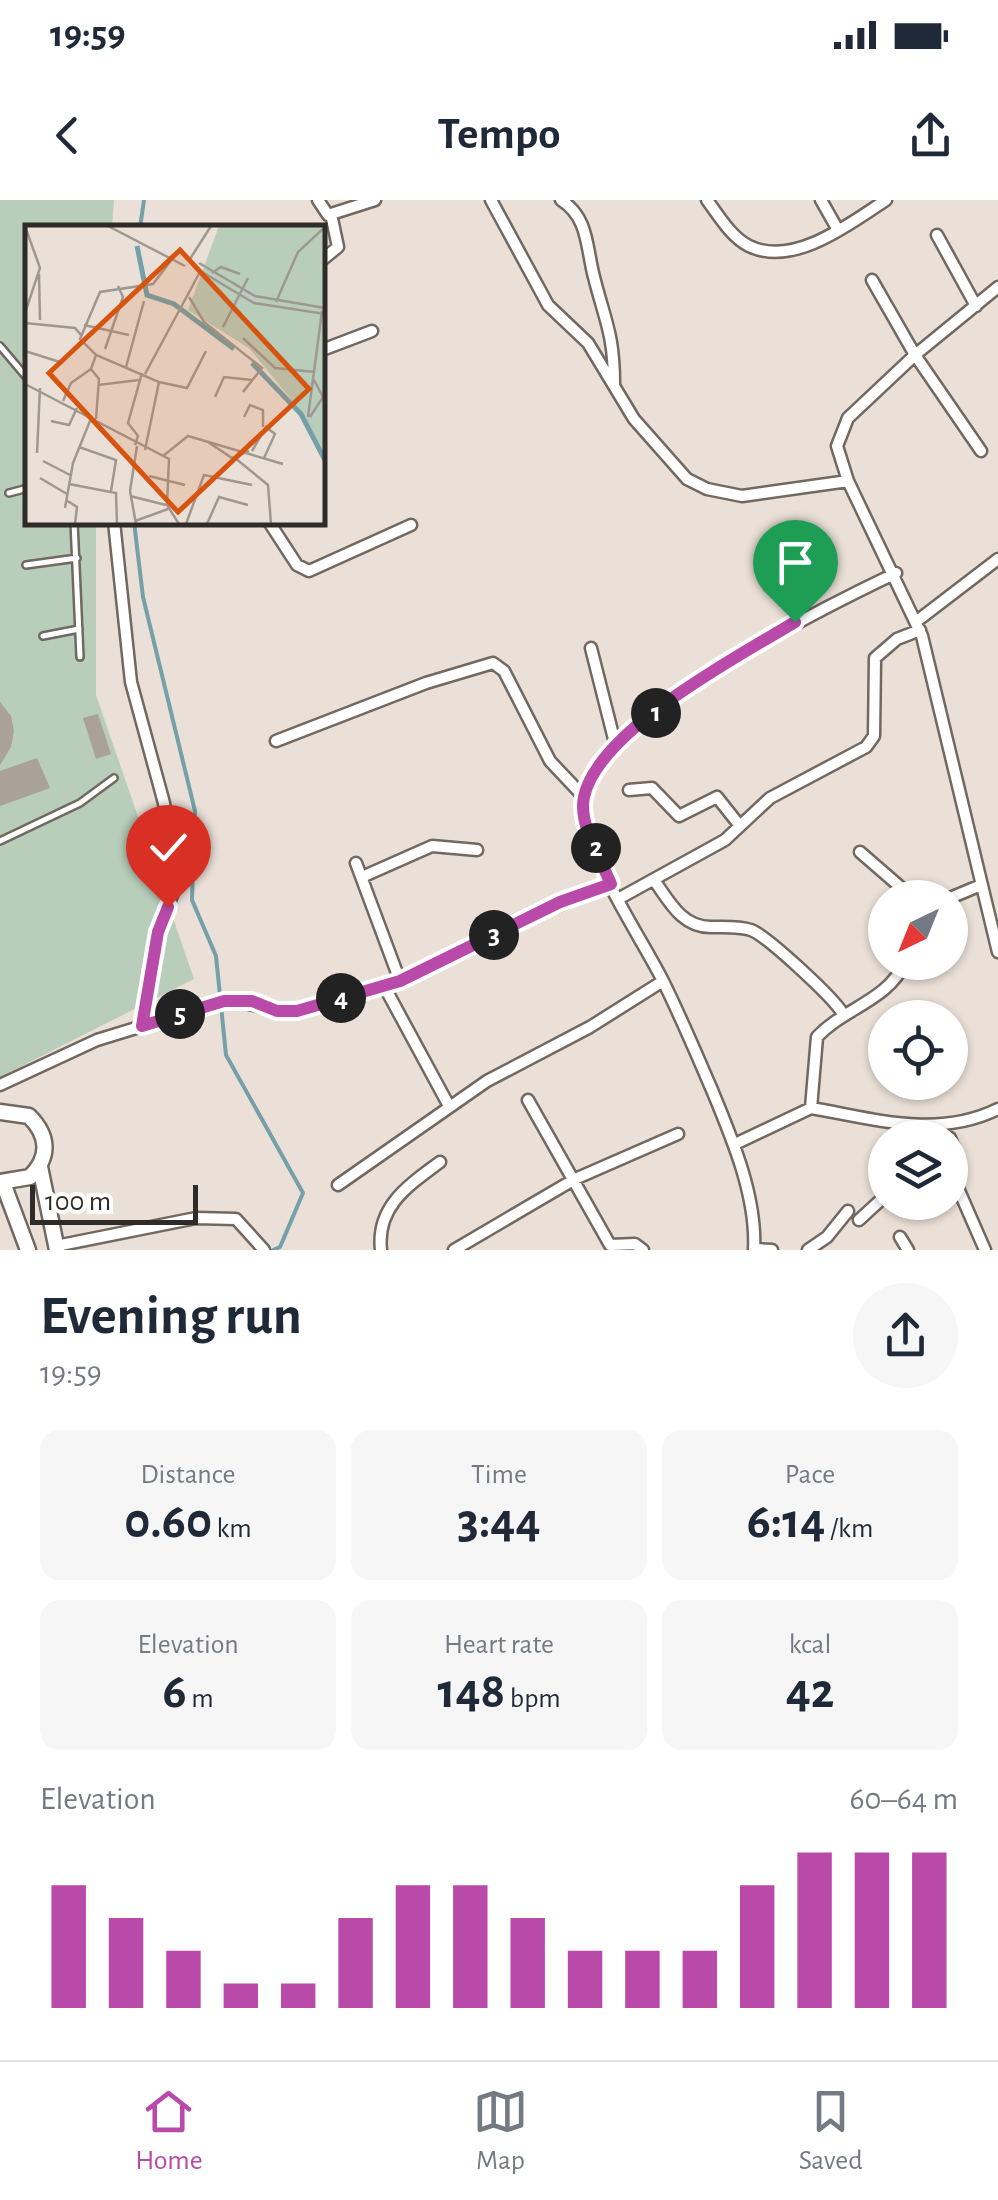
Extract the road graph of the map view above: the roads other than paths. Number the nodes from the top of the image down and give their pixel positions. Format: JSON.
{"nodes":[{"id":1,"x":318,"y":200,"type":"edge"},
{"id":2,"x":375,"y":200,"type":"edge"},
{"id":3,"x":491,"y":200,"type":"edge"},
{"id":4,"x":562,"y":200,"type":"edge"},
{"id":5,"x":707,"y":200,"type":"edge"},
{"id":6,"x":821,"y":200,"type":"edge"},
{"id":7,"x":886,"y":200,"type":"edge"},
{"id":8,"x":331,"y":214,"type":"junction"},
{"id":9,"x":838,"y":230,"type":"junction"},
{"id":10,"x":936,"y":235,"type":"dead end"},
{"id":11,"x":325,"y":258,"type":"edge"},
{"id":12,"x":872,"y":280,"type":"dead end"},
{"id":13,"x":998,"y":288,"type":"edge"},
{"id":14,"x":976,"y":306,"type":"junction"},
{"id":15,"x":372,"y":331,"type":"dead end"},
{"id":16,"x":0,"y":346,"type":"edge"},
{"id":17,"x":325,"y":349,"type":"edge"},
{"id":18,"x":915,"y":355,"type":"junction"},
{"id":19,"x":25,"y":375,"type":"edge"},
{"id":20,"x":614,"y":385,"type":"junction"},
{"id":21,"x":982,"y":451,"type":"dead end"},
{"id":22,"x":848,"y":481,"type":"junction"},
{"id":23,"x":25,"y":489,"type":"edge"},
{"id":24,"x":9,"y":493,"type":"dead end"},
{"id":25,"x":74,"y":525,"type":"edge"},
{"id":26,"x":114,"y":525,"type":"edge"},
{"id":27,"x":271,"y":525,"type":"edge"},
{"id":28,"x":411,"y":525,"type":"dead end"},
{"id":29,"x":77,"y":558,"type":"junction"},
{"id":30,"x":998,"y":559,"type":"edge"},
{"id":31,"x":26,"y":565,"type":"dead end"},
{"id":32,"x":896,"y":573,"type":"junction"},
{"id":33,"x":918,"y":626,"type":"junction"},
{"id":34,"x":79,"y":630,"type":"junction"},
{"id":35,"x":43,"y":636,"type":"dead end"},
{"id":36,"x":591,"y":648,"type":"dead end"},
{"id":37,"x":80,"y":657,"type":"dead end"},
{"id":38,"x":276,"y":741,"type":"dead end"},
{"id":39,"x":616,"y":747,"type":"junction"},
{"id":40,"x":114,"y":778,"type":"dead end"},
{"id":41,"x":629,"y":790,"type":"dead end"},
{"id":42,"x":584,"y":797,"type":"junction"},
{"id":43,"x":740,"y":826,"type":"junction"},
{"id":44,"x":0,"y":842,"type":"edge"},
{"id":45,"x":477,"y":850,"type":"dead end"},
{"id":46,"x":860,"y":852,"type":"dead end"},
{"id":47,"x":356,"y":863,"type":"dead end"},
{"id":48,"x":362,"y":877,"type":"junction"},
{"id":49,"x":654,"y":880,"type":"junction"},
{"id":50,"x":892,"y":880,"type":"edge"},
{"id":51,"x":611,"y":884,"type":"junction"},
{"id":52,"x":980,"y":886,"type":"junction"},
{"id":53,"x":968,"y":891,"type":"edge"},
{"id":54,"x":618,"y":899,"type":"junction"},
{"id":55,"x":998,"y":905,"type":"edge"},
{"id":56,"x":986,"y":910,"type":"junction"},
{"id":57,"x":998,"y":952,"type":"edge"},
{"id":58,"x":892,"y":980,"type":"edge"},
{"id":59,"x":400,"y":981,"type":"junction"},
{"id":60,"x":663,"y":981,"type":"junction"},
{"id":61,"x":383,"y":984,"type":"junction"},
{"id":62,"x":843,"y":1014,"type":"junction"},
{"id":63,"x":142,"y":1026,"type":"junction"},
{"id":64,"x":0,"y":1085,"type":"edge"},
{"id":65,"x":528,"y":1100,"type":"dead end"},
{"id":66,"x":449,"y":1106,"type":"junction"},
{"id":67,"x":812,"y":1108,"type":"junction"},
{"id":68,"x":998,"y":1109,"type":"edge"},
{"id":69,"x":0,"y":1111,"type":"edge"},
{"id":70,"x":877,"y":1120,"type":"edge"},
{"id":71,"x":968,"y":1128,"type":"edge"},
{"id":72,"x":678,"y":1134,"type":"dead end"},
{"id":73,"x":734,"y":1144,"type":"junction"},
{"id":74,"x":440,"y":1162,"type":"dead end"},
{"id":75,"x":40,"y":1167,"type":"junction"},
{"id":76,"x":575,"y":1178,"type":"junction"},
{"id":77,"x":1,"y":1182,"type":"edge"},
{"id":78,"x":338,"y":1185,"type":"dead end"},
{"id":79,"x":968,"y":1210,"type":"edge"},
{"id":80,"x":848,"y":1211,"type":"dead end"},
{"id":81,"x":868,"y":1212,"type":"edge"},
{"id":82,"x":860,"y":1220,"type":"dead end"},
{"id":83,"x":900,"y":1237,"type":"dead end"},
{"id":84,"x":260,"y":1246,"type":"edge"},
{"id":85,"x":57,"y":1248,"type":"edge"},
{"id":86,"x":28,"y":1250,"type":"edge"},
{"id":87,"x":381,"y":1250,"type":"edge"},
{"id":88,"x":454,"y":1250,"type":"edge"},
{"id":89,"x":643,"y":1250,"type":"edge"},
{"id":90,"x":754,"y":1250,"type":"edge"},
{"id":91,"x":772,"y":1250,"type":"edge"},
{"id":92,"x":808,"y":1250,"type":"edge"},
{"id":93,"x":908,"y":1250,"type":"edge"},
{"id":94,"x":985,"y":1250,"type":"edge"}],
"edges":[{"from":1,"to":8,"type":"street"},
{"from":2,"to":8,"type":"street"},
{"from":3,"to":20,"type":"street"},
{"from":4,"to":20,"type":"street"},
{"from":5,"to":9,"type":"street"},
{"from":6,"to":9,"type":"street"},
{"from":7,"to":9,"type":"street"},
{"from":8,"to":11,"type":"street"},
{"from":10,"to":14,"type":"street"},
{"from":12,"to":18,"type":"street"},
{"from":13,"to":14,"type":"street"},
{"from":14,"to":18,"type":"street"},
{"from":15,"to":17,"type":"street"},
{"from":16,"to":19,"type":"lane"},
{"from":18,"to":21,"type":"street"},
{"from":18,"to":22,"type":"street"},
{"from":20,"to":22,"type":"street"},
{"from":22,"to":32,"type":"street"},
{"from":23,"to":24,"type":"lane"},
{"from":25,"to":29,"type":"lane"},
{"from":26,"to":63,"type":"street"},
{"from":27,"to":28,"type":"street"},
{"from":29,"to":31,"type":"lane"},
{"from":29,"to":34,"type":"lane"},
{"from":30,"to":33,"type":"street"},
{"from":32,"to":33,"type":"street"},
{"from":32,"to":39,"type":"street"},
{"from":33,"to":43,"type":"street"},
{"from":33,"to":52,"type":"street"},
{"from":34,"to":35,"type":"lane"},
{"from":34,"to":37,"type":"lane"},
{"from":36,"to":39,"type":"street"},
{"from":38,"to":42,"type":"street"},
{"from":39,"to":42,"type":"street"},
{"from":40,"to":44,"type":"lane"},
{"from":41,"to":43,"type":"street"},
{"from":42,"to":51,"type":"street"},
{"from":43,"to":49,"type":"street"},
{"from":45,"to":48,"type":"street"},
{"from":46,"to":50,"type":"street"},
{"from":47,"to":48,"type":"street"},
{"from":48,"to":59,"type":"street"},
{"from":49,"to":54,"type":"street"},
{"from":49,"to":62,"type":"street"},
{"from":51,"to":54,"type":"street"},
{"from":51,"to":59,"type":"street"},
{"from":52,"to":53,"type":"street"},
{"from":52,"to":56,"type":"street"},
{"from":54,"to":60,"type":"street"},
{"from":55,"to":56,"type":"street"},
{"from":56,"to":57,"type":"street"},
{"from":58,"to":62,"type":"street"},
{"from":59,"to":61,"type":"street"},
{"from":60,"to":66,"type":"street"},
{"from":60,"to":73,"type":"street"},
{"from":61,"to":63,"type":"street"},
{"from":61,"to":66,"type":"street"},
{"from":62,"to":67,"type":"street"},
{"from":63,"to":64,"type":"street"},
{"from":65,"to":76,"type":"street"},
{"from":66,"to":78,"type":"street"},
{"from":67,"to":70,"type":"street"},
{"from":67,"to":73,"type":"street"},
{"from":68,"to":71,"type":"street"},
{"from":69,"to":75,"type":"main road"},
{"from":72,"to":76,"type":"street"},
{"from":73,"to":90,"type":"street"},
{"from":74,"to":87,"type":"street"},
{"from":75,"to":77,"type":"main road"},
{"from":75,"to":85,"type":"main road"},
{"from":76,"to":88,"type":"street"},
{"from":76,"to":89,"type":"street"},
{"from":77,"to":86,"type":"main road"},
{"from":79,"to":94,"type":"street"},
{"from":80,"to":92,"type":"street"},
{"from":81,"to":82,"type":"street"},
{"from":83,"to":93,"type":"street"},
{"from":84,"to":85,"type":"street"},
{"from":90,"to":91,"type":"street"}]}
